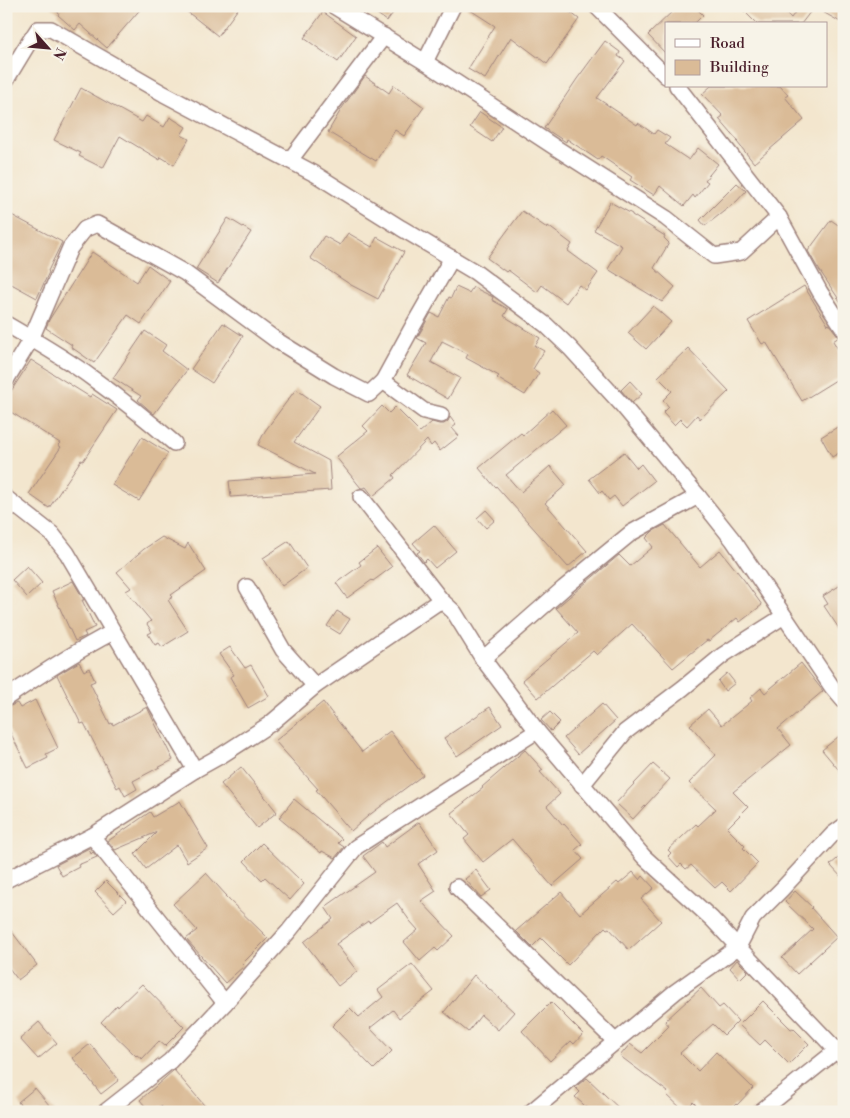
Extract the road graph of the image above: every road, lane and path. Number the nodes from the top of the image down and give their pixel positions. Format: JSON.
{"nodes":[{"id":1,"x":334,"y":6,"type":"edge"},
{"id":2,"x":453,"y":6,"type":"edge"},
{"id":3,"x":596,"y":6,"type":"edge"},
{"id":4,"x":384,"y":36,"type":"junction"},
{"id":5,"x":425,"y":62,"type":"junction"},
{"id":6,"x":665,"y":75,"type":"edge"},
{"id":7,"x":6,"y":80,"type":"edge"},
{"id":8,"x":679,"y":88,"type":"edge"},
{"id":9,"x":290,"y":160,"type":"junction"},
{"id":10,"x":779,"y":217,"type":"junction"},
{"id":11,"x":452,"y":258,"type":"junction"},
{"id":12,"x":6,"y":324,"type":"edge"},
{"id":13,"x":844,"y":329,"type":"edge"},
{"id":14,"x":31,"y":339,"type":"junction"},
{"id":15,"x":6,"y":380,"type":"edge"},
{"id":16,"x":383,"y":381,"type":"junction"},
{"id":17,"x":441,"y":415,"type":"dead end"},
{"id":18,"x":174,"y":443,"type":"dead end"},
{"id":19,"x":698,"y":496,"type":"junction"},
{"id":20,"x":361,"y":497,"type":"dead end"},
{"id":21,"x":6,"y":498,"type":"edge"},
{"id":22,"x":247,"y":587,"type":"dead end"},
{"id":23,"x":441,"y":600,"type":"junction"},
{"id":24,"x":784,"y":616,"type":"junction"},
{"id":25,"x":113,"y":632,"type":"junction"},
{"id":26,"x":483,"y":659,"type":"junction"},
{"id":27,"x":315,"y":686,"type":"junction"},
{"id":28,"x":6,"y":698,"type":"edge"},
{"id":29,"x":844,"y":701,"type":"edge"},
{"id":30,"x":537,"y":731,"type":"junction"},
{"id":31,"x":196,"y":770,"type":"junction"},
{"id":32,"x":582,"y":785,"type":"junction"},
{"id":33,"x":844,"y":826,"type":"edge"},
{"id":34,"x":92,"y":836,"type":"junction"},
{"id":35,"x":6,"y":880,"type":"edge"},
{"id":36,"x":457,"y":887,"type":"dead end"},
{"id":37,"x":738,"y":947,"type":"junction"},
{"id":38,"x":225,"y":1003,"type":"junction"},
{"id":39,"x":614,"y":1041,"type":"junction"},
{"id":40,"x":840,"y":1054,"type":"edge"},
{"id":41,"x":105,"y":1112,"type":"edge"},
{"id":42,"x":531,"y":1112,"type":"edge"},
{"id":43,"x":760,"y":1112,"type":"edge"}],
"edges":[{"from":1,"to":4,"type":"street"},
{"from":2,"to":5,"type":"street"},
{"from":3,"to":6,"type":"street"},
{"from":4,"to":5,"type":"street"},
{"from":4,"to":9,"type":"street"},
{"from":5,"to":10,"type":"street"},
{"from":7,"to":9,"type":"street"},
{"from":8,"to":10,"type":"street"},
{"from":9,"to":11,"type":"street"},
{"from":10,"to":13,"type":"street"},
{"from":11,"to":16,"type":"street"},
{"from":11,"to":19,"type":"street"},
{"from":12,"to":14,"type":"street"},
{"from":14,"to":15,"type":"street"},
{"from":14,"to":16,"type":"street"},
{"from":14,"to":18,"type":"street"},
{"from":16,"to":17,"type":"street"},
{"from":19,"to":24,"type":"street"},
{"from":19,"to":26,"type":"street"},
{"from":20,"to":23,"type":"street"},
{"from":21,"to":25,"type":"street"},
{"from":22,"to":27,"type":"street"},
{"from":23,"to":26,"type":"street"},
{"from":23,"to":27,"type":"street"},
{"from":24,"to":29,"type":"street"},
{"from":24,"to":32,"type":"street"},
{"from":25,"to":28,"type":"street"},
{"from":25,"to":31,"type":"street"},
{"from":26,"to":30,"type":"street"},
{"from":27,"to":31,"type":"street"},
{"from":30,"to":32,"type":"street"},
{"from":30,"to":38,"type":"street"},
{"from":31,"to":34,"type":"street"},
{"from":32,"to":37,"type":"street"},
{"from":33,"to":37,"type":"street"},
{"from":34,"to":35,"type":"street"},
{"from":34,"to":38,"type":"street"},
{"from":36,"to":39,"type":"street"},
{"from":37,"to":39,"type":"street"},
{"from":37,"to":40,"type":"street"},
{"from":38,"to":41,"type":"street"},
{"from":39,"to":42,"type":"street"},
{"from":40,"to":43,"type":"street"}]}
